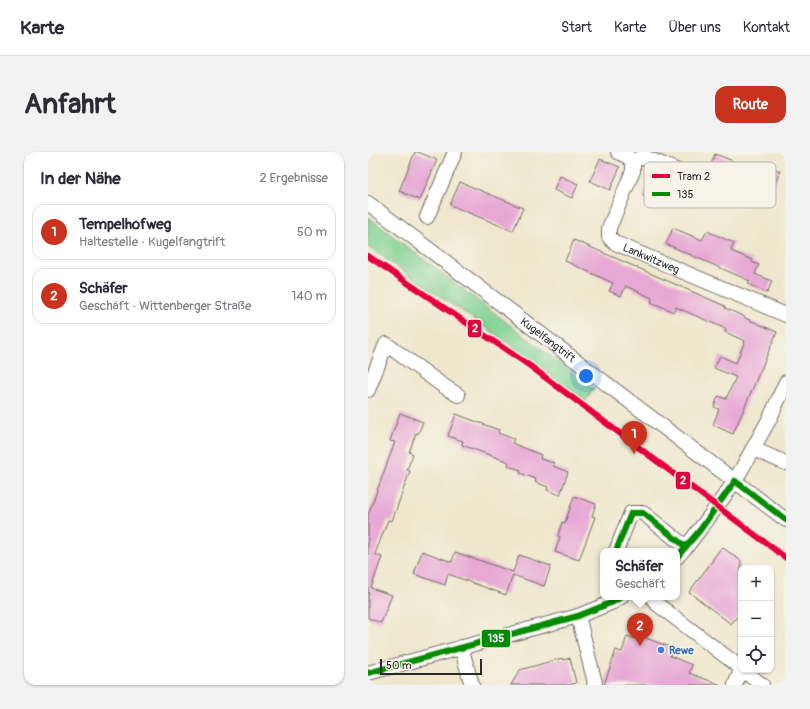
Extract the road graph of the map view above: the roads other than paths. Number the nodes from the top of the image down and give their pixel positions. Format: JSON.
{"nodes":[{"id":1,"x":455,"y":152,"type":"edge"},
{"id":2,"x":618,"y":152,"type":"edge"},
{"id":3,"x":632,"y":161,"type":"junction"},
{"id":4,"x":657,"y":162,"type":"edge"},
{"id":5,"x":368,"y":203,"type":"edge"},
{"id":6,"x":427,"y":217,"type":"dead end"},
{"id":7,"x":786,"y":315,"type":"edge"},
{"id":8,"x":786,"y":382,"type":"edge"},
{"id":9,"x":368,"y":390,"type":"edge"},
{"id":10,"x":458,"y":395,"type":"dead end"},
{"id":11,"x":753,"y":449,"type":"junction"},
{"id":12,"x":786,"y":463,"type":"edge"},
{"id":13,"x":735,"y":482,"type":"junction"},
{"id":14,"x":786,"y":520,"type":"edge"},
{"id":15,"x":617,"y":548,"type":"edge"},
{"id":16,"x":678,"y":548,"type":"edge"},
{"id":17,"x":682,"y":552,"type":"edge"},
{"id":18,"x":613,"y":600,"type":"edge"},
{"id":19,"x":655,"y":600,"type":"edge"},
{"id":20,"x":578,"y":616,"type":"junction"},
{"id":21,"x":461,"y":647,"type":"junction"},
{"id":22,"x":738,"y":666,"type":"edge"},
{"id":23,"x":368,"y":673,"type":"edge"},
{"id":24,"x":740,"y":673,"type":"edge"},
{"id":25,"x":747,"y":673,"type":"edge"},
{"id":26,"x":472,"y":685,"type":"edge"},
{"id":27,"x":594,"y":685,"type":"edge"},
{"id":28,"x":735,"y":685,"type":"edge"},
{"id":29,"x":762,"y":685,"type":"edge"}],
"edges":[{"from":1,"to":6,"type":"street"},
{"from":2,"to":3,"type":"street"},
{"from":3,"to":4,"type":"street"},
{"from":3,"to":7,"type":"street","name":"Lankwitzweg"},
{"from":5,"to":13,"type":"street","name":"Kugelfangtrift"},
{"from":8,"to":11,"type":"street"},
{"from":9,"to":10,"type":"street"},
{"from":11,"to":12,"type":"street"},
{"from":11,"to":13,"type":"street"},
{"from":13,"to":14,"type":"street","name":"Kugelfangtrift"},
{"from":13,"to":17,"type":"street"},
{"from":15,"to":16,"type":"street"},
{"from":18,"to":20,"type":"street"},
{"from":19,"to":22,"type":"street"},
{"from":20,"to":21,"type":"street"},
{"from":20,"to":27,"type":"street"},
{"from":21,"to":23,"type":"street"},
{"from":21,"to":26,"type":"street"},
{"from":24,"to":28,"type":"street"},
{"from":25,"to":29,"type":"street"}]}
